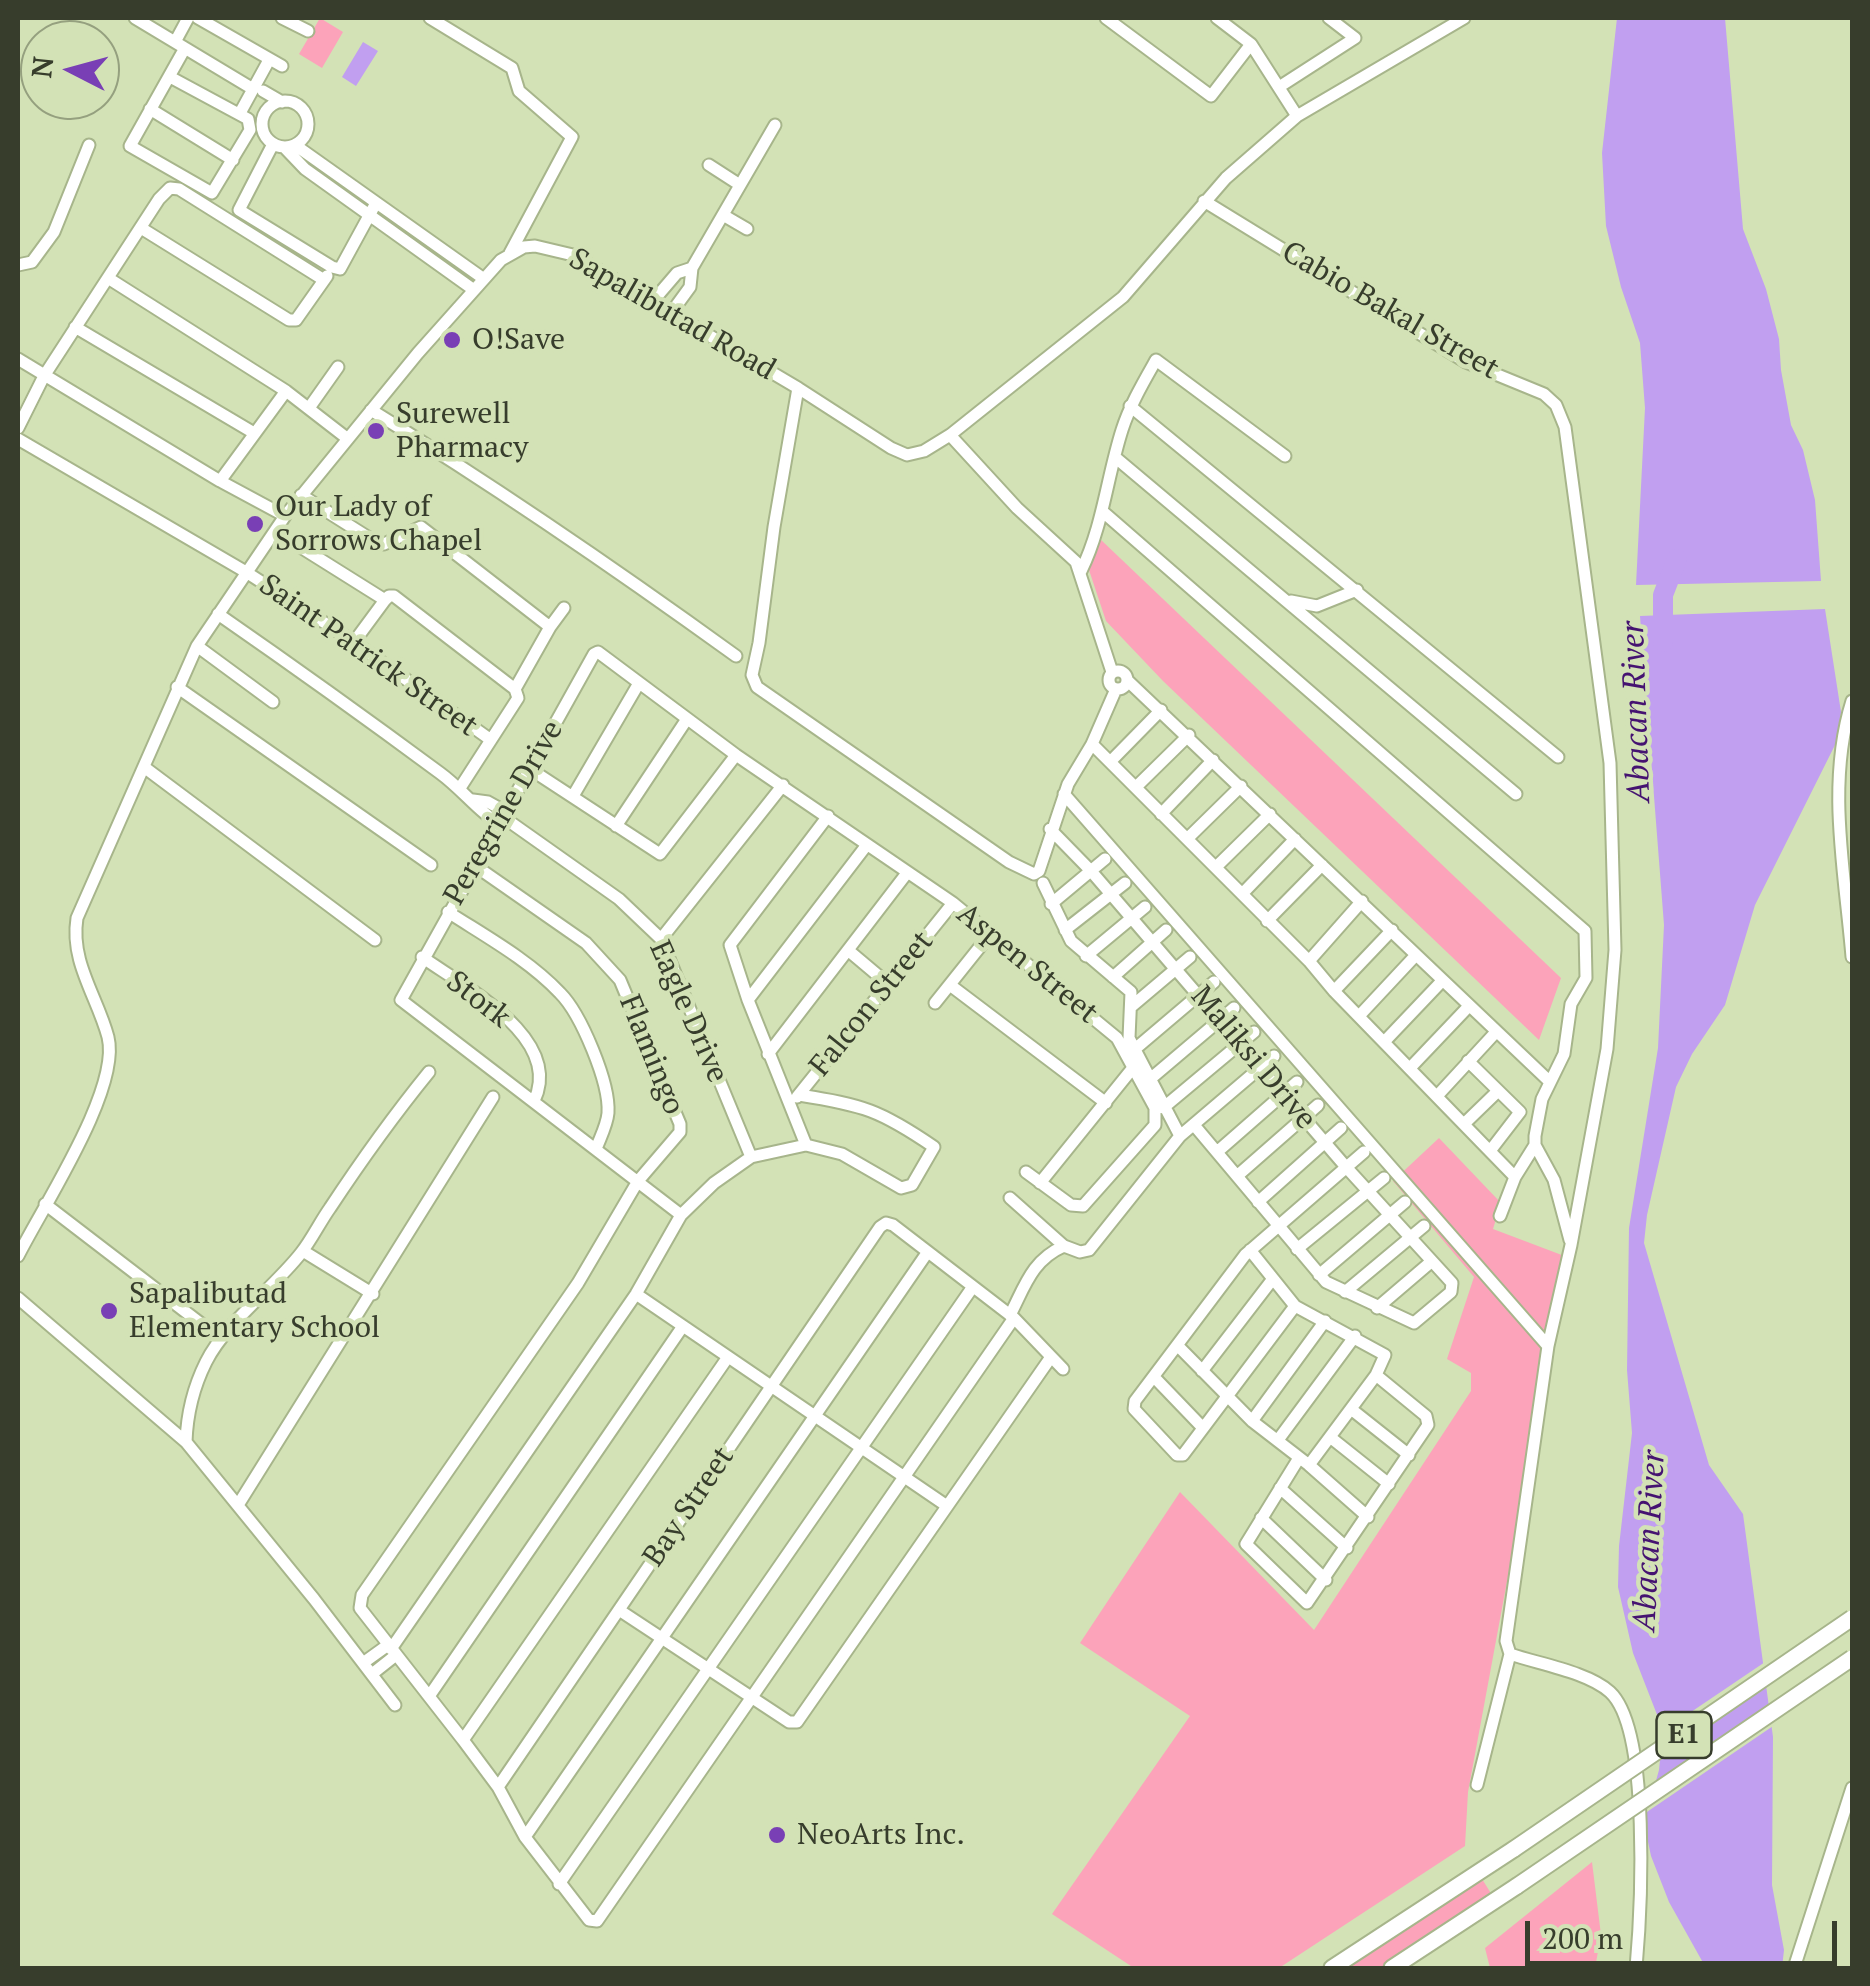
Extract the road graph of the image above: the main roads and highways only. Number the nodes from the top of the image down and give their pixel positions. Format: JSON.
{"nodes":[{"id":1,"x":1852,"y":1618,"type":"edge"},
{"id":2,"x":1852,"y":1658,"type":"edge"},
{"id":3,"x":1332,"y":1968,"type":"edge"},
{"id":4,"x":1392,"y":1968,"type":"edge"}],
"edges":[{"from":1,"to":3,"type":"highway","number":"E1","bridge":true},
{"from":2,"to":4,"type":"highway","number":"E1","bridge":true}]}
